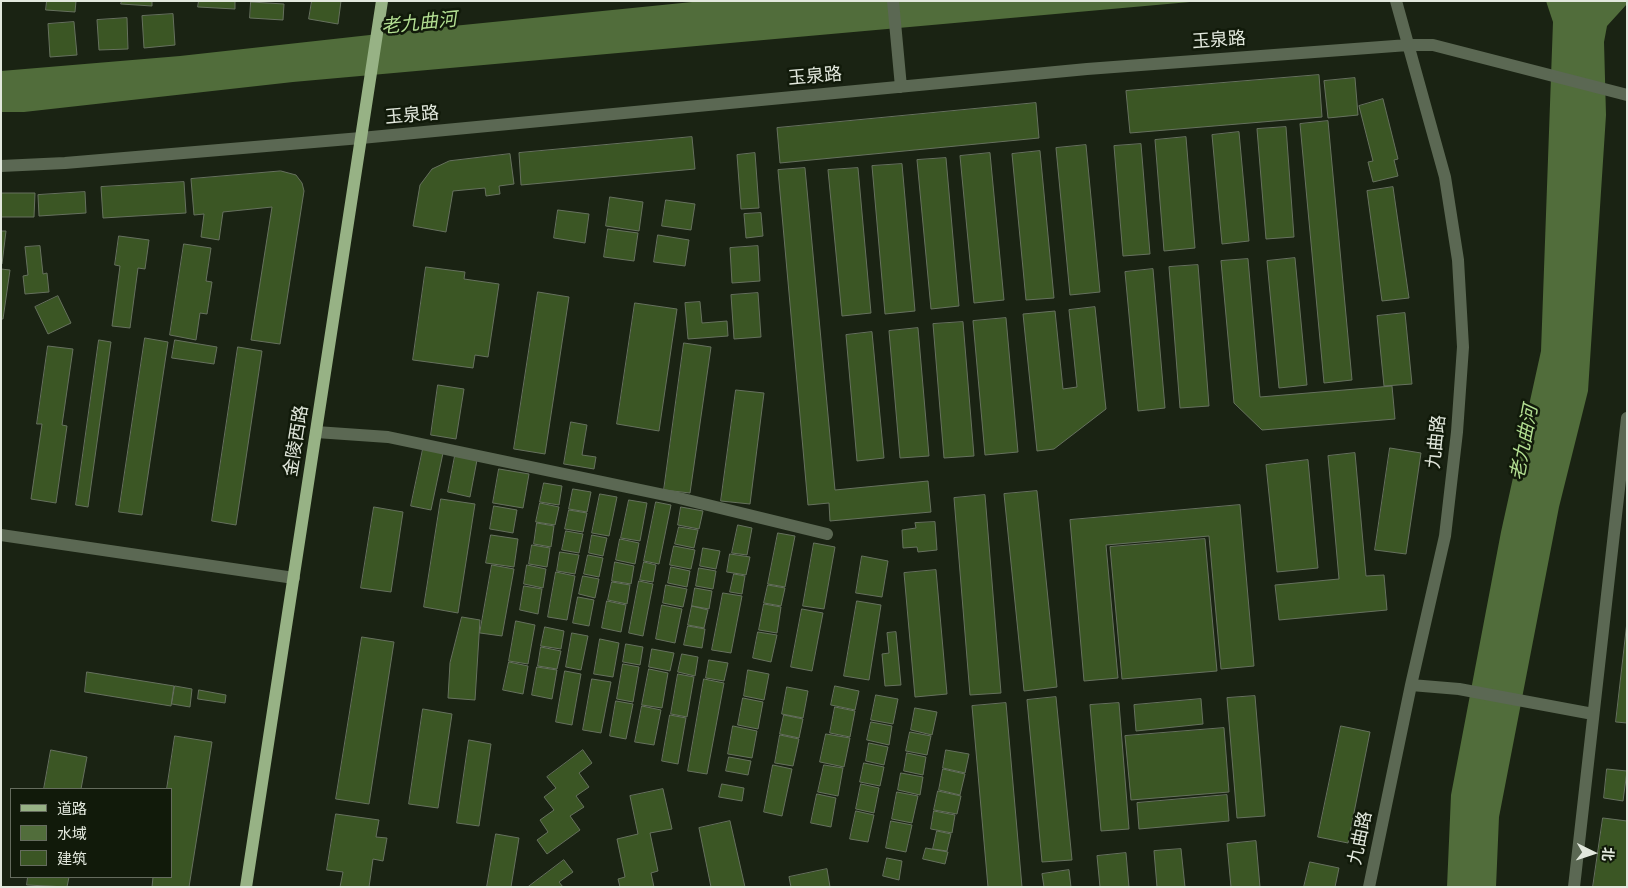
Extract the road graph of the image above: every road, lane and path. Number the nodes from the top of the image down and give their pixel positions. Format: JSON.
{"nodes":[{"id":1,"x":382,"y":1,"type":"edge"},
{"id":2,"x":893,"y":1,"type":"edge"},
{"id":3,"x":1396,"y":1,"type":"edge"},
{"id":4,"x":1408,"y":45,"type":"junction"},
{"id":5,"x":901,"y":87,"type":"junction"},
{"id":6,"x":1621,"y":94,"type":"edge"},
{"id":7,"x":362,"y":138,"type":"junction"},
{"id":8,"x":1,"y":166,"type":"edge"},
{"id":9,"x":1627,"y":418,"type":"edge"},
{"id":10,"x":316,"y":432,"type":"junction"},
{"id":11,"x":826,"y":534,"type":"dead end"},
{"id":12,"x":1,"y":535,"type":"edge"},
{"id":13,"x":294,"y":578,"type":"junction"},
{"id":14,"x":1411,"y":685,"type":"junction"},
{"id":15,"x":1593,"y":714,"type":"junction"},
{"id":16,"x":246,"y":887,"type":"edge"},
{"id":17,"x":1369,"y":887,"type":"edge"},
{"id":18,"x":1574,"y":887,"type":"edge"}],
"edges":[{"from":1,"to":7,"type":"main road","name":"金陵西路"},
{"from":2,"to":5,"type":"street"},
{"from":3,"to":4,"type":"street","name":"九曲路"},
{"from":4,"to":5,"type":"street","name":"玉泉路"},
{"from":4,"to":6,"type":"street","name":"玉泉路"},
{"from":4,"to":14,"type":"street","name":"九曲路"},
{"from":5,"to":7,"type":"street","name":"玉泉路"},
{"from":7,"to":8,"type":"street","name":"玉泉路"},
{"from":7,"to":10,"type":"main road","name":"金陵西路"},
{"from":9,"to":15,"type":"street"},
{"from":10,"to":11,"type":"street"},
{"from":10,"to":13,"type":"main road","name":"金陵西路"},
{"from":12,"to":13,"type":"street"},
{"from":13,"to":16,"type":"main road","name":"金陵西路"},
{"from":14,"to":15,"type":"street"},
{"from":14,"to":17,"type":"street","name":"九曲路"},
{"from":15,"to":18,"type":"street"}]}
